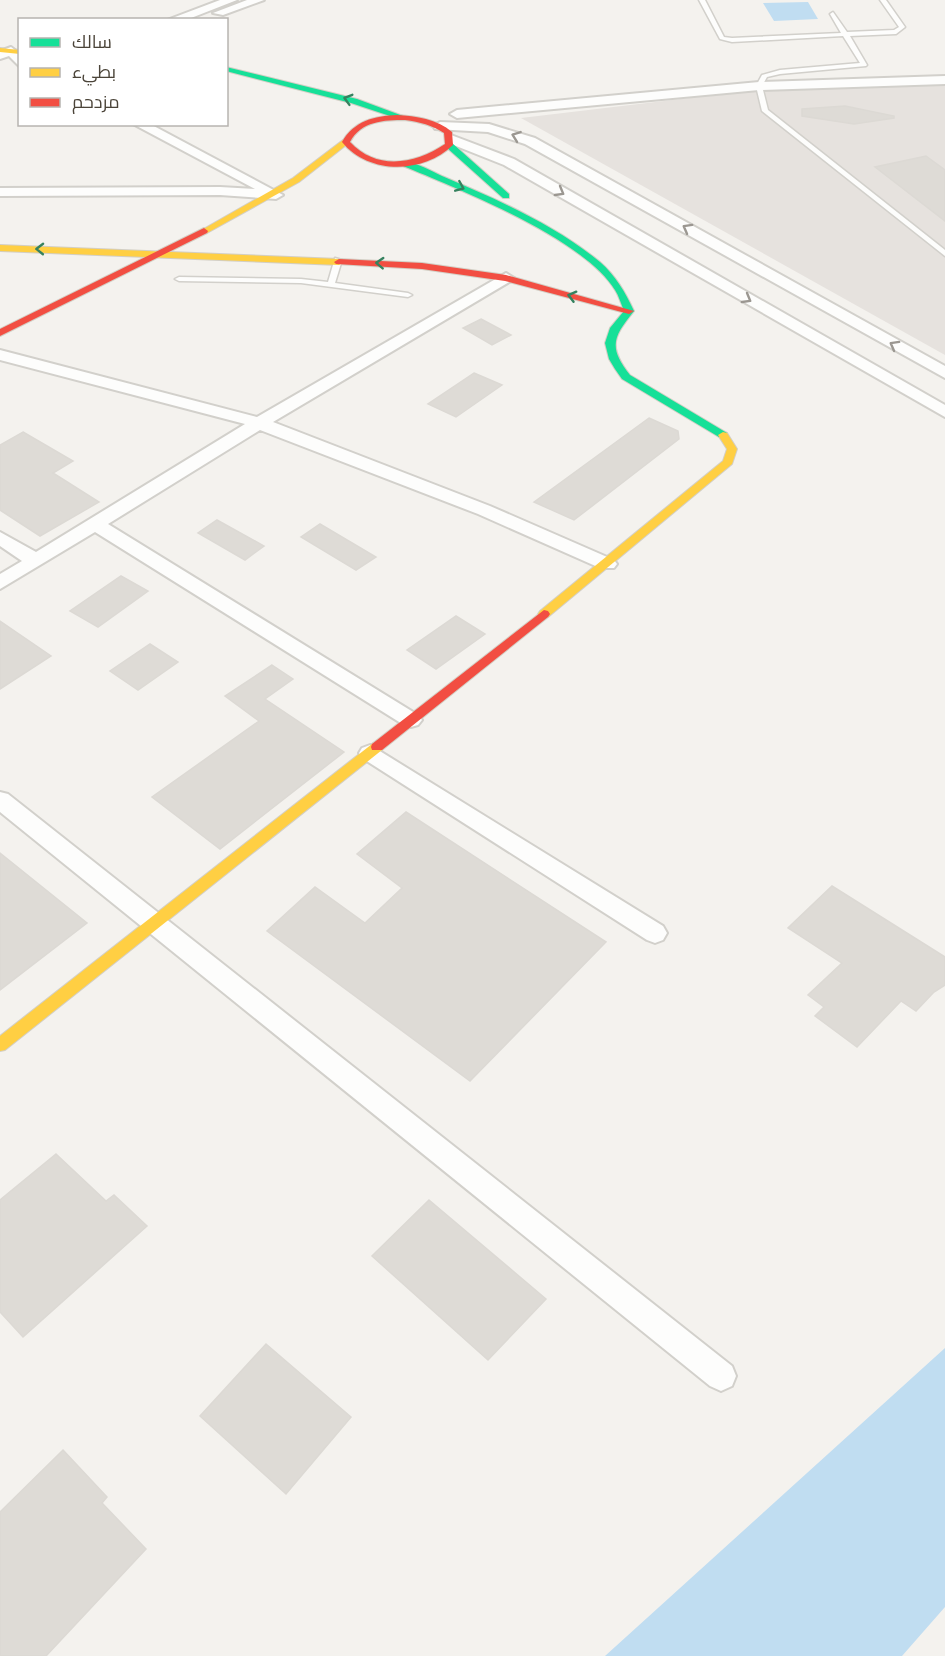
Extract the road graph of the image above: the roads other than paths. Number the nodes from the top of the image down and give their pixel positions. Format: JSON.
{"nodes":[{"id":1,"x":231,"y":0,"type":"edge"},
{"id":2,"x":258,"y":0,"type":"edge"},
{"id":3,"x":702,"y":0,"type":"edge"},
{"id":4,"x":883,"y":0,"type":"edge"},
{"id":5,"x":833,"y":14,"type":"dead end"},
{"id":6,"x":178,"y":18,"type":"edge"},
{"id":7,"x":206,"y":18,"type":"edge"},
{"id":8,"x":847,"y":36,"type":"junction"},
{"id":9,"x":0,"y":39,"type":"edge"},
{"id":10,"x":12,"y":52,"type":"edge"},
{"id":11,"x":228,"y":70,"type":"edge"},
{"id":12,"x":945,"y":81,"type":"edge"},
{"id":13,"x":228,"y":82,"type":"edge"},
{"id":14,"x":759,"y":86,"type":"junction"},
{"id":15,"x":311,"y":105,"type":"dead end"},
{"id":16,"x":409,"y":117,"type":"junction"},
{"id":17,"x":337,"y":125,"type":"dead end"},
{"id":18,"x":144,"y":126,"type":"edge"},
{"id":19,"x":440,"y":126,"type":"junction"},
{"id":20,"x":347,"y":139,"type":"junction"},
{"id":21,"x":450,"y":142,"type":"junction"},
{"id":22,"x":564,"y":159,"type":"junction"},
{"id":23,"x":399,"y":164,"type":"junction"},
{"id":24,"x":364,"y":171,"type":"dead end"},
{"id":25,"x":526,"y":173,"type":"junction"},
{"id":26,"x":322,"y":181,"type":"dead end"},
{"id":27,"x":0,"y":192,"type":"edge"},
{"id":28,"x":276,"y":195,"type":"junction"},
{"id":29,"x":526,"y":216,"type":"junction"},
{"id":30,"x":718,"y":245,"type":"junction"},
{"id":31,"x":0,"y":248,"type":"edge"},
{"id":32,"x":945,"y":254,"type":"edge"},
{"id":33,"x":162,"y":255,"type":"junction"},
{"id":34,"x":338,"y":260,"type":"junction"},
{"id":35,"x":0,"y":261,"type":"edge"},
{"id":36,"x":681,"y":261,"type":"junction"},
{"id":37,"x":744,"y":261,"type":"junction"},
{"id":38,"x":707,"y":277,"type":"junction"},
{"id":39,"x":506,"y":278,"type":"junction"},
{"id":40,"x":179,"y":279,"type":"dead end"},
{"id":41,"x":330,"y":284,"type":"junction"},
{"id":42,"x":408,"y":295,"type":"dead end"},
{"id":43,"x":629,"y":310,"type":"junction"},
{"id":44,"x":0,"y":333,"type":"edge"},
{"id":45,"x":0,"y":355,"type":"edge"},
{"id":46,"x":945,"y":373,"type":"edge"},
{"id":47,"x":945,"y":412,"type":"edge"},
{"id":48,"x":259,"y":423,"type":"junction"},
{"id":49,"x":95,"y":524,"type":"junction"},
{"id":50,"x":0,"y":538,"type":"edge"},
{"id":51,"x":36,"y":561,"type":"junction"},
{"id":52,"x":607,"y":564,"type":"junction"},
{"id":53,"x":0,"y":583,"type":"edge"},
{"id":54,"x":411,"y":720,"type":"junction"},
{"id":55,"x":370,"y":753,"type":"junction"},
{"id":56,"x":0,"y":800,"type":"edge"},
{"id":57,"x":156,"y":922,"type":"junction"},
{"id":58,"x":655,"y":933,"type":"dead end"},
{"id":59,"x":0,"y":1045,"type":"edge"},
{"id":60,"x":721,"y":1376,"type":"dead end"}],
"edges":[{"from":1,"to":6,"type":"street"},
{"from":2,"to":7,"type":"street"},
{"from":3,"to":8,"type":"lane"},
{"from":4,"to":8,"type":"lane"},
{"from":5,"to":8,"type":"lane"},
{"from":8,"to":14,"type":"lane"},
{"from":9,"to":10,"type":"street"},
{"from":16,"to":11,"type":"street","one_way":true},
{"from":12,"to":14,"type":"street"},
{"from":13,"to":15,"type":"street"},
{"from":14,"to":16,"type":"street"},
{"from":14,"to":32,"type":"lane"},
{"from":16,"to":19,"type":"street"},
{"from":16,"to":20,"type":"street"},
{"from":17,"to":20,"type":"street"},
{"from":18,"to":28,"type":"street"},
{"from":19,"to":21,"type":"street"},
{"from":22,"to":19,"type":"street","one_way":true},
{"from":20,"to":23,"type":"street"},
{"from":20,"to":28,"type":"street"},
{"from":21,"to":23,"type":"street"},
{"from":21,"to":25,"type":"street"},
{"from":21,"to":29,"type":"street"},
{"from":22,"to":25,"type":"street"},
{"from":30,"to":22,"type":"street","one_way":true},
{"from":23,"to":24,"type":"street"},
{"from":23,"to":29,"type":"street","one_way":true},
{"from":25,"to":36,"type":"street","one_way":true},
{"from":26,"to":28,"type":"street"},
{"from":27,"to":28,"type":"street"},
{"from":28,"to":33,"type":"street"},
{"from":29,"to":43,"type":"street"},
{"from":30,"to":36,"type":"street"},
{"from":30,"to":37,"type":"street"},
{"from":33,"to":31,"type":"street","one_way":true},
{"from":33,"to":34,"type":"street"},
{"from":33,"to":35,"type":"street"},
{"from":33,"to":44,"type":"street"},
{"from":39,"to":34,"type":"street","one_way":true},
{"from":34,"to":41,"type":"lane"},
{"from":36,"to":38,"type":"street"},
{"from":37,"to":38,"type":"street"},
{"from":46,"to":37,"type":"street","one_way":true},
{"from":38,"to":47,"type":"street","one_way":true},
{"from":43,"to":39,"type":"street","one_way":true},
{"from":39,"to":48,"type":"street"},
{"from":40,"to":41,"type":"lane"},
{"from":41,"to":42,"type":"lane"},
{"from":43,"to":52,"type":"street"},
{"from":45,"to":48,"type":"street"},
{"from":48,"to":49,"type":"street"},
{"from":48,"to":52,"type":"street"},
{"from":49,"to":51,"type":"street"},
{"from":49,"to":54,"type":"street"},
{"from":50,"to":51,"type":"street"},
{"from":51,"to":53,"type":"street"},
{"from":52,"to":54,"type":"street"},
{"from":54,"to":55,"type":"street"},
{"from":55,"to":57,"type":"street"},
{"from":55,"to":58,"type":"street"},
{"from":56,"to":57,"type":"street"},
{"from":57,"to":59,"type":"street"},
{"from":57,"to":60,"type":"street"}]}
